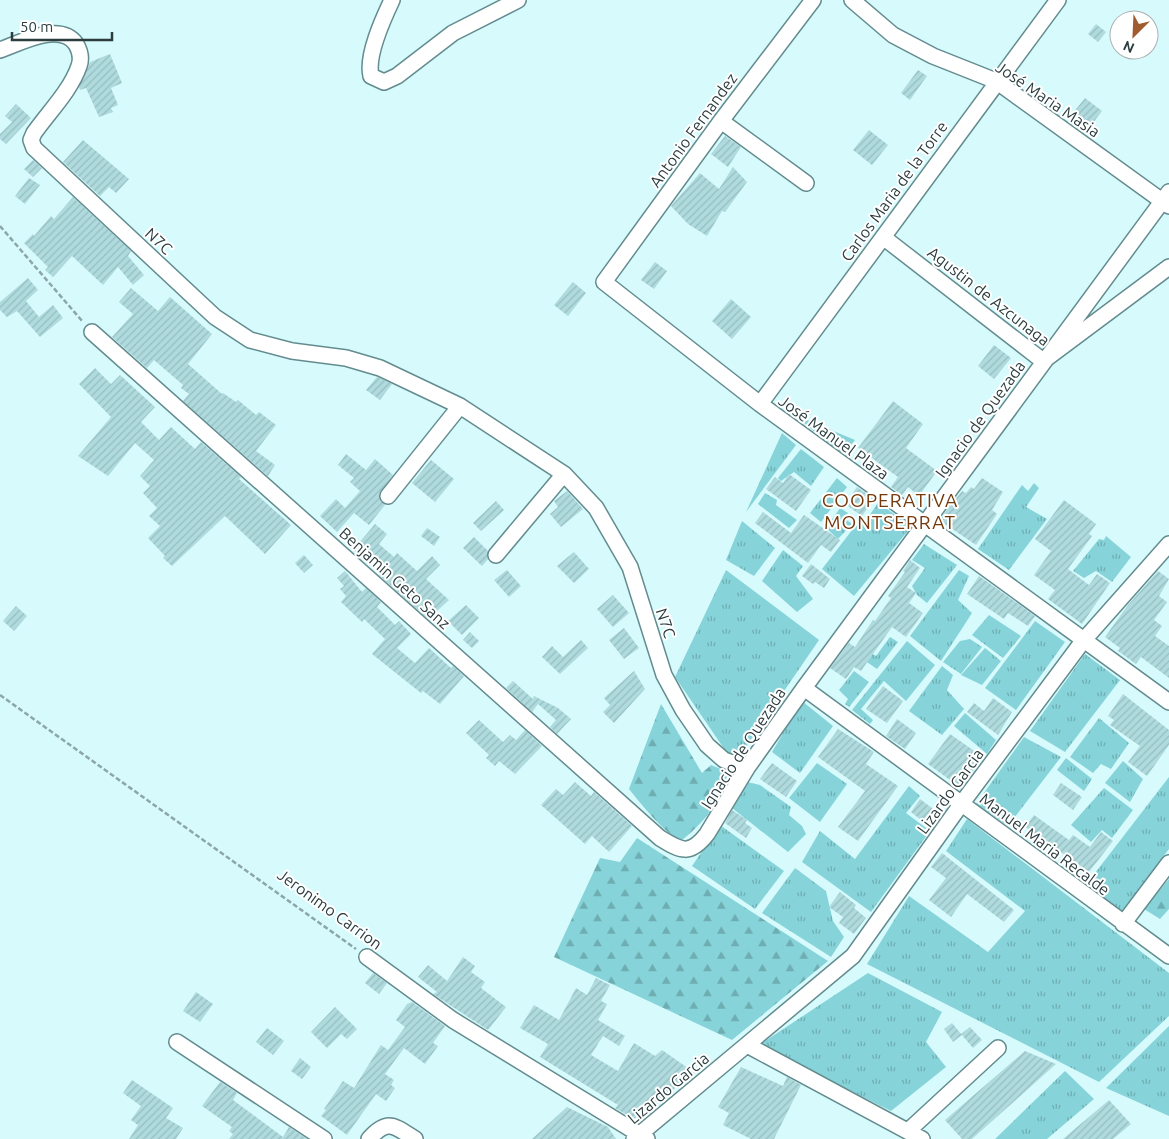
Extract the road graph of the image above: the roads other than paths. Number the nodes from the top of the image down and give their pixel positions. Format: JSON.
{"nodes":[{"id":1,"x":392,"y":0,"type":"edge"},
{"id":2,"x":518,"y":0,"type":"edge"},
{"id":3,"x":813,"y":0,"type":"edge"},
{"id":4,"x":852,"y":0,"type":"edge"},
{"id":5,"x":1058,"y":0,"type":"edge"},
{"id":6,"x":0,"y":50,"type":"edge"},
{"id":7,"x":996,"y":81,"type":"junction"},
{"id":8,"x":720,"y":121,"type":"junction"},
{"id":9,"x":806,"y":183,"type":"dead end"},
{"id":10,"x":1167,"y":200,"type":"edge"},
{"id":11,"x":883,"y":237,"type":"junction"},
{"id":12,"x":1169,"y":267,"type":"edge"},
{"id":13,"x":604,"y":282,"type":"joint"},
{"id":14,"x":92,"y":332,"type":"road end"},
{"id":15,"x":1044,"y":361,"type":"junction"},
{"id":16,"x":760,"y":404,"type":"junction"},
{"id":17,"x":460,"y":406,"type":"junction"},
{"id":18,"x":564,"y":474,"type":"junction"},
{"id":19,"x":388,"y":496,"type":"dead end"},
{"id":20,"x":925,"y":526,"type":"junction"},
{"id":21,"x":1169,"y":544,"type":"edge"},
{"id":22,"x":496,"y":555,"type":"dead end"},
{"id":23,"x":1083,"y":641,"type":"junction"},
{"id":24,"x":804,"y":688,"type":"junction"},
{"id":25,"x":1169,"y":702,"type":"edge"},
{"id":26,"x":747,"y":768,"type":"junction"},
{"id":27,"x":962,"y":803,"type":"junction"},
{"id":28,"x":676,"y":848,"type":"joint"},
{"id":29,"x":1169,"y":863,"type":"edge"},
{"id":30,"x":1123,"y":924,"type":"junction"},
{"id":31,"x":1169,"y":956,"type":"edge"},
{"id":32,"x":368,"y":957,"type":"road end"},
{"id":33,"x":177,"y":1042,"type":"dead end"},
{"id":34,"x":747,"y":1045,"type":"junction"},
{"id":35,"x":998,"y":1048,"type":"dead end"},
{"id":36,"x":908,"y":1131,"type":"junction"},
{"id":37,"x":640,"y":1138,"type":"edge"},
{"id":38,"x":324,"y":1139,"type":"edge"},
{"id":39,"x":369,"y":1139,"type":"edge"},
{"id":40,"x":415,"y":1139,"type":"edge"},
{"id":41,"x":922,"y":1139,"type":"edge"}],
"edges":[{"from":1,"to":2,"type":"street"},
{"from":3,"to":8,"type":"street","name":"Antonio Fernandez"},
{"from":4,"to":7,"type":"street","name":"José Maria Masia"},
{"from":5,"to":7,"type":"street","name":"Carlos Maria de la Torre"},
{"from":6,"to":17,"type":"street","name":"N7C"},
{"from":7,"to":10,"type":"street","name":"José Maria Masia"},
{"from":7,"to":11,"type":"street","name":"Carlos Maria de la Torre"},
{"from":8,"to":9,"type":"street"},
{"from":8,"to":13,"type":"street","name":"Antonio Fernandez"},
{"from":10,"to":15,"type":"street","name":"Ignacio de Quezada"},
{"from":11,"to":15,"type":"street","name":"Agustin de Azcunaga"},
{"from":11,"to":16,"type":"street","name":"Carlos Maria de la Torre"},
{"from":12,"to":15,"type":"street","name":"Agustin de Azcunaga"},
{"from":13,"to":16,"type":"street","name":"José Manuel Plaza"},
{"from":14,"to":28,"type":"street","name":"Benjamin Geto Sanz"},
{"from":15,"to":20,"type":"street","name":"Ignacio de Quezada"},
{"from":16,"to":20,"type":"street","name":"José Manuel Plaza"},
{"from":17,"to":18,"type":"street","name":"N7C"},
{"from":17,"to":19,"type":"street"},
{"from":18,"to":22,"type":"street"},
{"from":18,"to":26,"type":"street","name":"N7C"},
{"from":20,"to":23,"type":"street","name":"José Manuel Plaza"},
{"from":20,"to":24,"type":"street","name":"Ignacio de Quezada"},
{"from":21,"to":23,"type":"street","name":"Lizardo Garcia"},
{"from":23,"to":25,"type":"street","name":"José Manuel Plaza"},
{"from":23,"to":27,"type":"street","name":"Lizardo Garcia"},
{"from":24,"to":26,"type":"street","name":"Ignacio de Quezada"},
{"from":24,"to":27,"type":"street","name":"Manuel Maria Recalde"},
{"from":26,"to":28,"type":"street","name":"Ignacio de Quezada"},
{"from":27,"to":30,"type":"street","name":"Manuel Maria Recalde"},
{"from":27,"to":34,"type":"street","name":"Lizardo Garcia"},
{"from":29,"to":30,"type":"street"},
{"from":30,"to":31,"type":"street","name":"Manuel Maria Recalde"},
{"from":32,"to":37,"type":"street","name":"Jeronimo Carrion"},
{"from":33,"to":38,"type":"street"},
{"from":34,"to":36,"type":"street"},
{"from":34,"to":37,"type":"street","name":"Lizardo Garcia"},
{"from":35,"to":36,"type":"street"},
{"from":36,"to":41,"type":"street"},
{"from":39,"to":40,"type":"street"}]}
